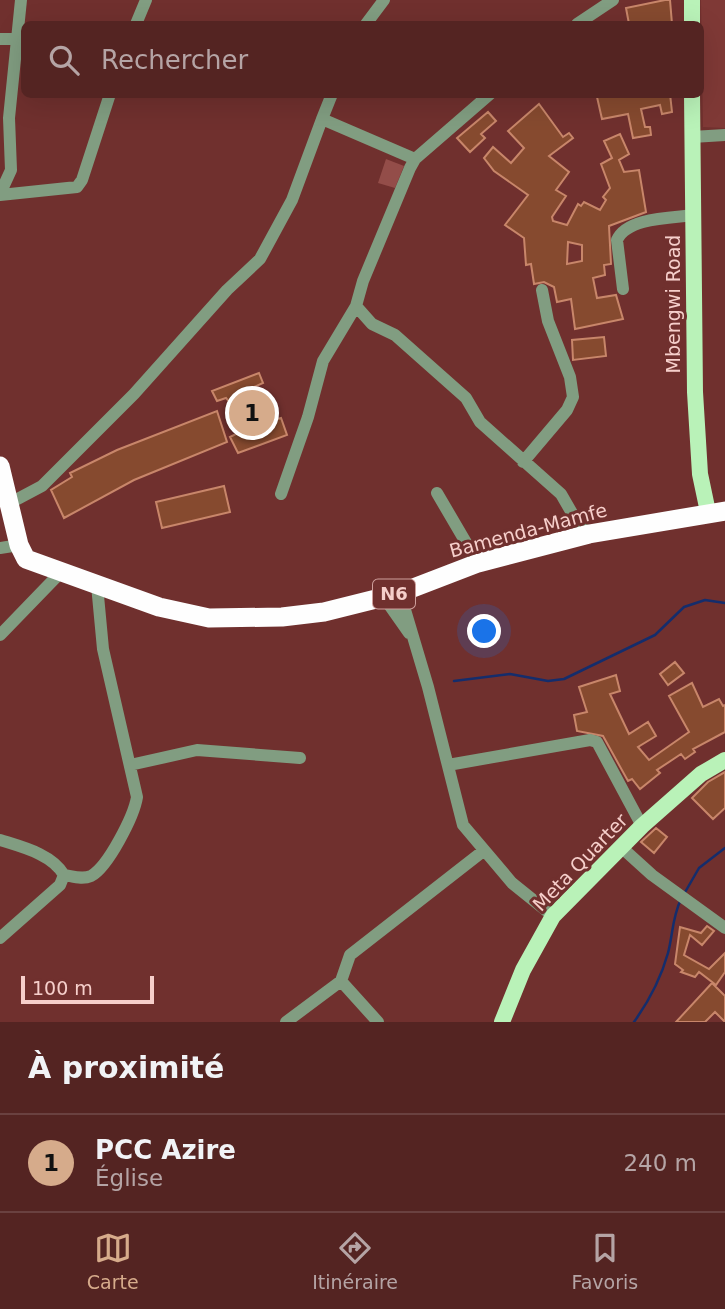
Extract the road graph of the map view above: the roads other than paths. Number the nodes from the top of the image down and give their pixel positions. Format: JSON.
{"nodes":[{"id":1,"x":21,"y":0,"type":"edge"},
{"id":2,"x":146,"y":0,"type":"edge"},
{"id":3,"x":384,"y":0,"type":"edge"},
{"id":4,"x":613,"y":0,"type":"edge"},
{"id":5,"x":692,"y":0,"type":"edge"},
{"id":6,"x":137,"y":21,"type":"edge"},
{"id":7,"x":368,"y":21,"type":"edge"},
{"id":8,"x":582,"y":21,"type":"edge"},
{"id":9,"x":692,"y":21,"type":"edge"},
{"id":10,"x":0,"y":39,"type":"edge"},
{"id":11,"x":19,"y":39,"type":"junction"},
{"id":12,"x":109,"y":98,"type":"edge"},
{"id":13,"x":330,"y":98,"type":"edge"},
{"id":14,"x":485,"y":98,"type":"edge"},
{"id":15,"x":692,"y":98,"type":"edge"},
{"id":16,"x":321,"y":119,"type":"junction"},
{"id":17,"x":725,"y":135,"type":"edge"},
{"id":18,"x":692,"y":137,"type":"junction"},
{"id":19,"x":415,"y":159,"type":"junction"},
{"id":20,"x":0,"y":195,"type":"edge"},
{"id":21,"x":694,"y":215,"type":"junction"},
{"id":22,"x":623,"y":289,"type":"dead end"},
{"id":23,"x":542,"y":290,"type":"dead end"},
{"id":24,"x":356,"y":306,"type":"junction"},
{"id":25,"x":523,"y":462,"type":"junction"},
{"id":26,"x":0,"y":466,"type":"edge"},
{"id":27,"x":437,"y":493,"type":"dead end"},
{"id":28,"x":281,"y":494,"type":"dead end"},
{"id":29,"x":10,"y":503,"type":"junction"},
{"id":30,"x":717,"y":512,"type":"edge"},
{"id":31,"x":589,"y":534,"type":"junction"},
{"id":32,"x":10,"y":547,"type":"edge"},
{"id":33,"x":478,"y":563,"type":"junction"},
{"id":34,"x":60,"y":574,"type":"junction"},
{"id":35,"x":97,"y":585,"type":"junction"},
{"id":36,"x":392,"y":595,"type":"junction"},
{"id":37,"x":0,"y":635,"type":"edge"},
{"id":38,"x":300,"y":758,"type":"dead end"},
{"id":39,"x":725,"y":760,"type":"edge"},
{"id":40,"x":130,"y":765,"type":"junction"},
{"id":41,"x":448,"y":765,"type":"junction"},
{"id":42,"x":642,"y":826,"type":"junction"},
{"id":43,"x":0,"y":840,"type":"edge"},
{"id":44,"x":620,"y":846,"type":"junction"},
{"id":45,"x":482,"y":852,"type":"junction"},
{"id":46,"x":64,"y":875,"type":"junction"},
{"id":47,"x":553,"y":916,"type":"junction"},
{"id":48,"x":725,"y":928,"type":"edge"},
{"id":49,"x":0,"y":937,"type":"edge"},
{"id":50,"x":341,"y":981,"type":"junction"},
{"id":51,"x":286,"y":1022,"type":"edge"},
{"id":52,"x":378,"y":1022,"type":"edge"},
{"id":53,"x":502,"y":1022,"type":"edge"}],
"edges":[{"from":1,"to":11,"type":"street"},
{"from":2,"to":6,"type":"street"},
{"from":3,"to":7,"type":"street"},
{"from":4,"to":8,"type":"street"},
{"from":5,"to":9,"type":"main road"},
{"from":10,"to":11,"type":"street"},
{"from":11,"to":20,"type":"street"},
{"from":12,"to":20,"type":"street"},
{"from":13,"to":16,"type":"street"},
{"from":14,"to":19,"type":"street"},
{"from":15,"to":18,"type":"main road","name":"Mbengwi Road"},
{"from":16,"to":19,"type":"street"},
{"from":16,"to":29,"type":"street"},
{"from":17,"to":18,"type":"street"},
{"from":18,"to":21,"type":"main road","name":"Mbengwi Road"},
{"from":19,"to":24,"type":"street"},
{"from":21,"to":22,"type":"street"},
{"from":21,"to":30,"type":"main road","name":"Mbengwi Road"},
{"from":23,"to":25,"type":"street"},
{"from":24,"to":25,"type":"street"},
{"from":24,"to":28,"type":"street"},
{"from":25,"to":31,"type":"street"},
{"from":26,"to":29,"type":"highway","name":"Bamenda-Mamfe","number":"N6"},
{"from":27,"to":33,"type":"street"},
{"from":29,"to":32,"type":"highway","name":"Bamenda-Mamfe","number":"N6"},
{"from":30,"to":31,"type":"highway","name":"Bamenda-Mamfe","number":"N6"},
{"from":31,"to":33,"type":"highway","name":"Bamenda-Mamfe","number":"N6"},
{"from":32,"to":34,"type":"highway","name":"Bamenda-Mamfe","number":"N6"},
{"from":33,"to":36,"type":"highway","name":"Bamenda-Mamfe","number":"N6"},
{"from":34,"to":35,"type":"highway","name":"Bamenda-Mamfe","number":"N6"},
{"from":34,"to":37,"type":"street"},
{"from":35,"to":36,"type":"highway","name":"Bamenda-Mamfe","number":"N6"},
{"from":35,"to":40,"type":"street"},
{"from":36,"to":41,"type":"street"},
{"from":38,"to":40,"type":"street"},
{"from":39,"to":42,"type":"main road","name":"Meta Quarter"},
{"from":40,"to":46,"type":"street"},
{"from":41,"to":42,"type":"street"},
{"from":41,"to":45,"type":"street"},
{"from":42,"to":44,"type":"main road","name":"Meta Quarter"},
{"from":43,"to":46,"type":"street"},
{"from":44,"to":47,"type":"main road","name":"Meta Quarter"},
{"from":44,"to":48,"type":"street"},
{"from":45,"to":47,"type":"street"},
{"from":45,"to":50,"type":"street"},
{"from":46,"to":49,"type":"street"},
{"from":47,"to":53,"type":"main road","name":"Meta Quarter"},
{"from":50,"to":51,"type":"street"},
{"from":50,"to":52,"type":"street"}]}
